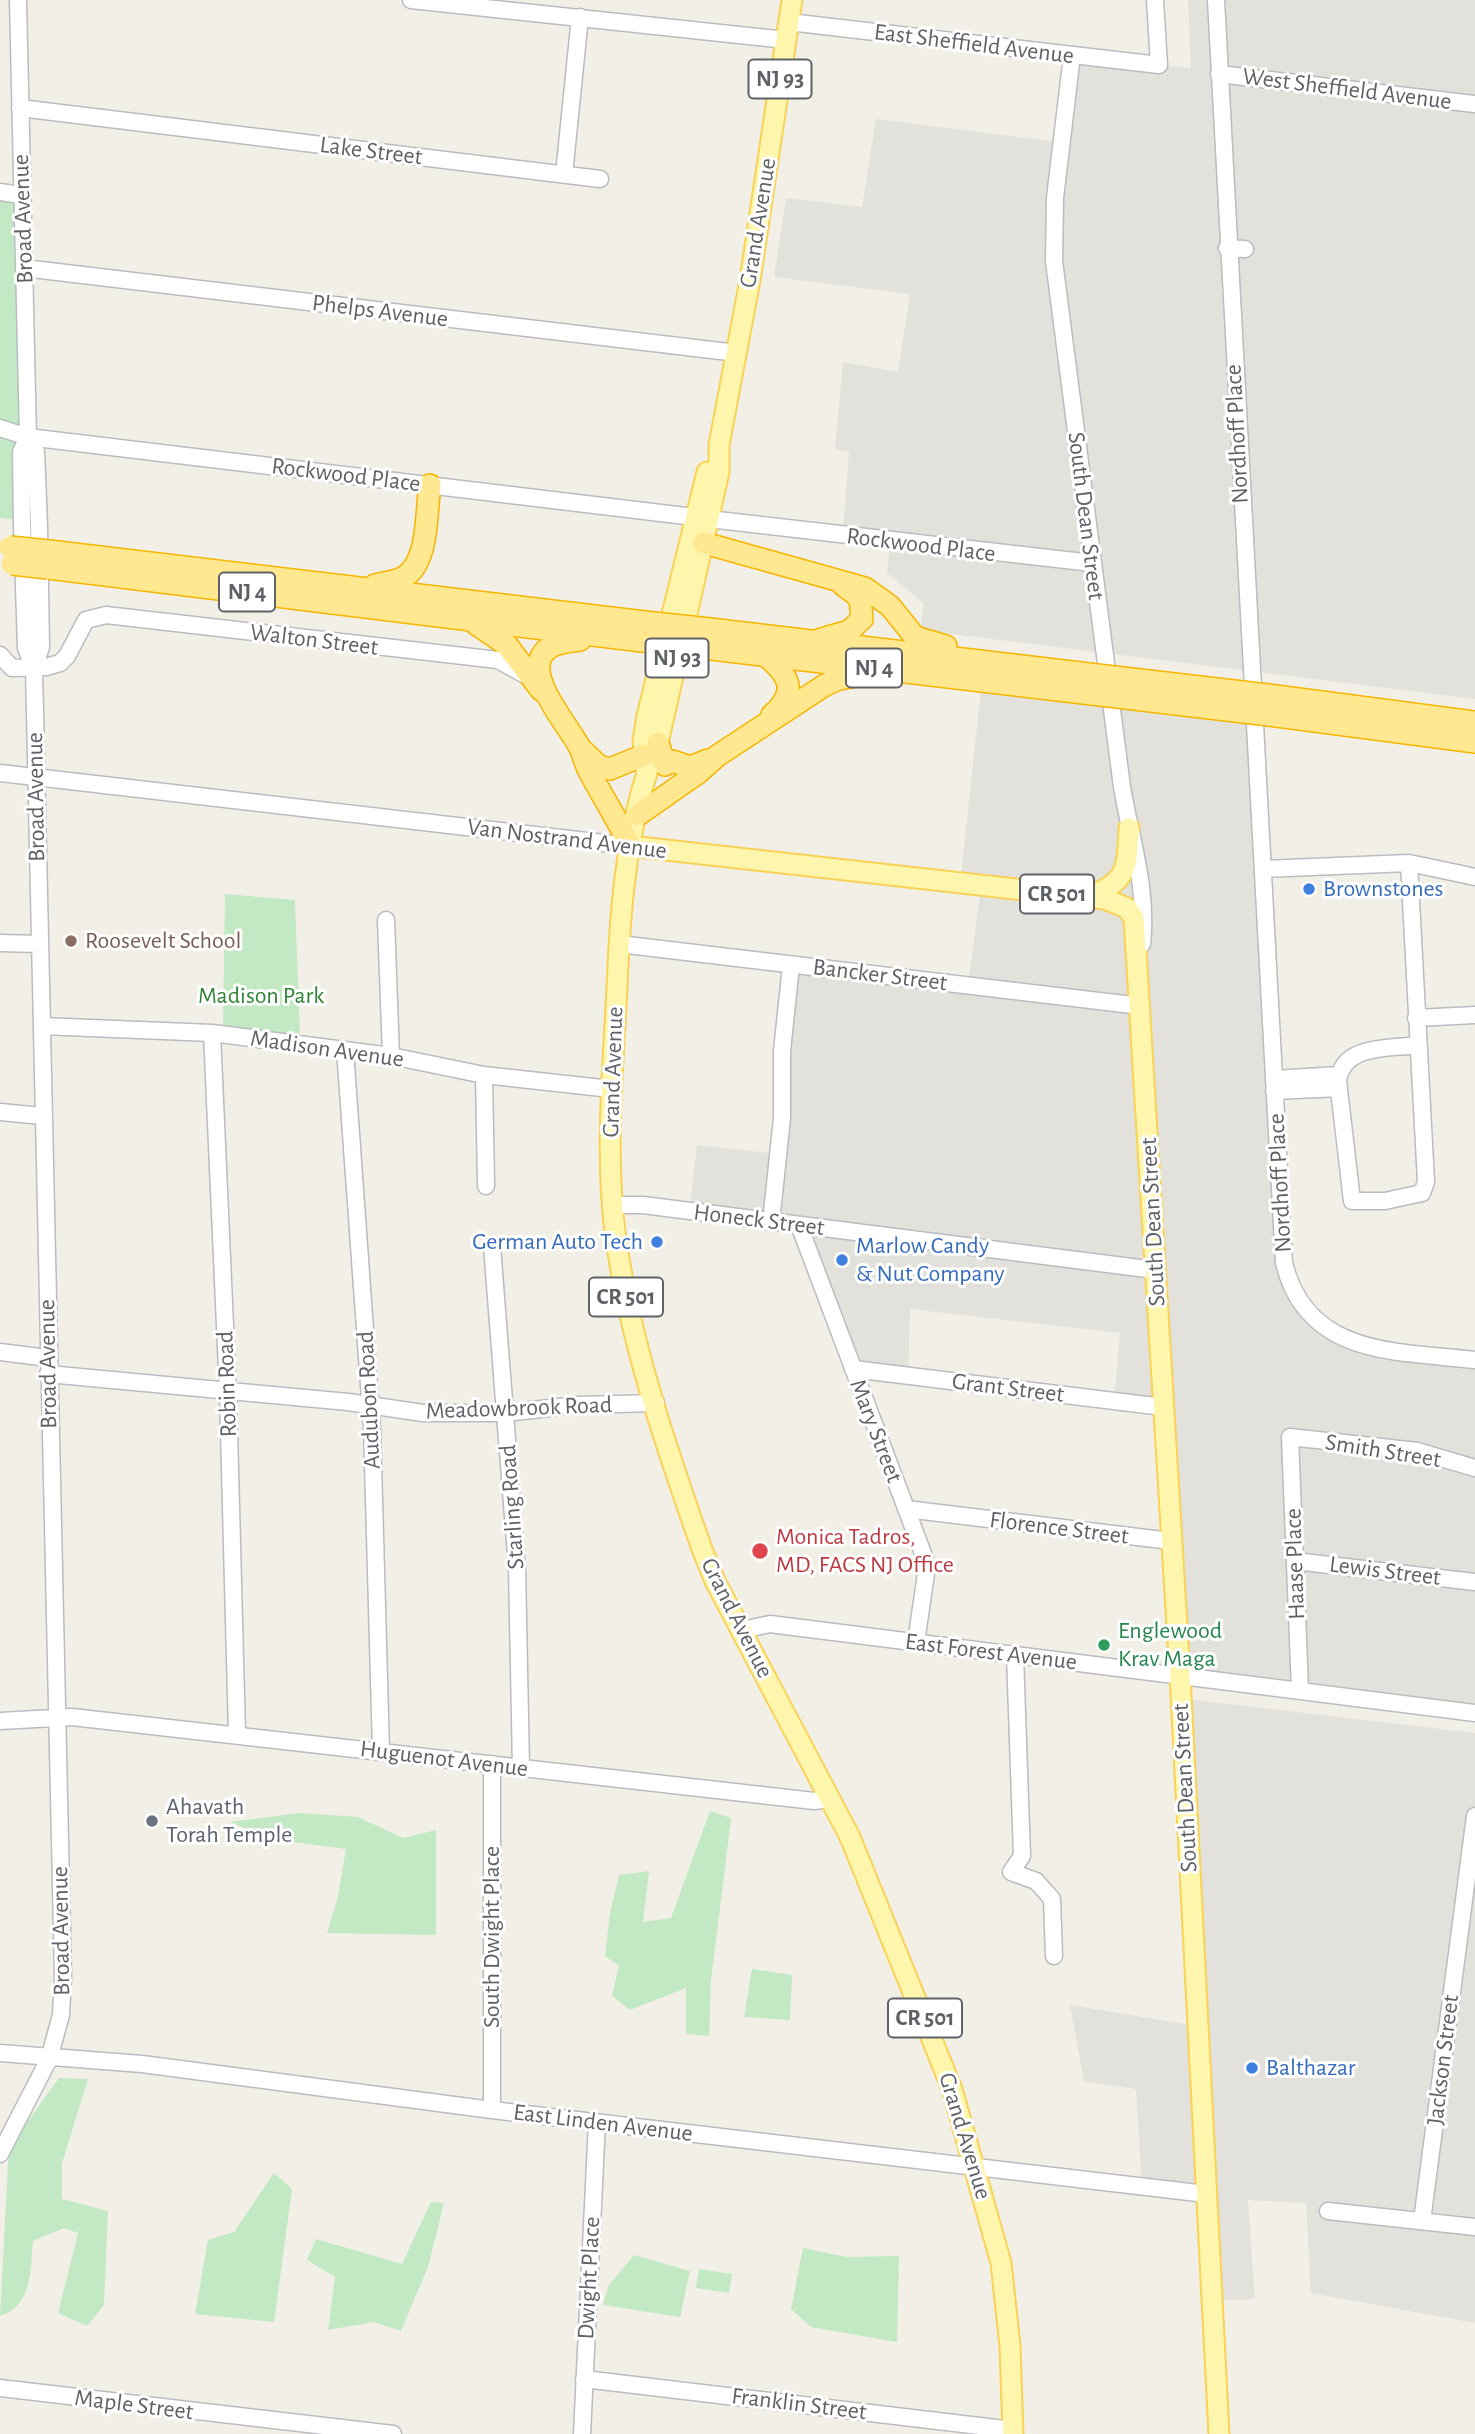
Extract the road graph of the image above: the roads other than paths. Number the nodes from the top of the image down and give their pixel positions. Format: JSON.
{"nodes":[{"id":1,"x":18,"y":0,"type":"edge"},
{"id":2,"x":411,"y":0,"type":"edge"},
{"id":3,"x":792,"y":0,"type":"edge"},
{"id":4,"x":1155,"y":0,"type":"edge"},
{"id":5,"x":1216,"y":0,"type":"edge"},
{"id":6,"x":485,"y":4,"type":"edge"},
{"id":7,"x":580,"y":17,"type":"junction"},
{"id":8,"x":788,"y":31,"type":"junction"},
{"id":9,"x":1072,"y":55,"type":"junction"},
{"id":10,"x":1219,"y":74,"type":"junction"},
{"id":11,"x":1475,"y":104,"type":"edge"},
{"id":12,"x":20,"y":108,"type":"junction"},
{"id":13,"x":564,"y":174,"type":"junction"},
{"id":14,"x":600,"y":179,"type":"dead end"},
{"id":15,"x":0,"y":192,"type":"edge"},
{"id":16,"x":21,"y":195,"type":"junction"},
{"id":17,"x":1227,"y":248,"type":"junction"},
{"id":18,"x":1245,"y":249,"type":"dead end"},
{"id":19,"x":24,"y":268,"type":"junction"},
{"id":20,"x":737,"y":353,"type":"junction"},
{"id":21,"x":0,"y":428,"type":"edge"},
{"id":22,"x":28,"y":437,"type":"junction"},
{"id":23,"x":430,"y":485,"type":"junction"},
{"id":24,"x":701,"y":518,"type":"junction"},
{"id":25,"x":704,"y":543,"type":"junction"},
{"id":26,"x":422,"y":544,"type":"junction"},
{"id":27,"x":5,"y":555,"type":"edge"},
{"id":28,"x":49,"y":560,"type":"junction"},
{"id":29,"x":1092,"y":563,"type":"junction"},
{"id":30,"x":835,"y":581,"type":"junction"},
{"id":31,"x":360,"y":588,"type":"junction"},
{"id":32,"x":447,"y":598,"type":"junction"},
{"id":33,"x":471,"y":620,"type":"junction"},
{"id":34,"x":648,"y":632,"type":"junction"},
{"id":35,"x":603,"y":636,"type":"junction"},
{"id":36,"x":707,"y":639,"type":"junction"},
{"id":37,"x":811,"y":641,"type":"junction"},
{"id":38,"x":0,"y":655,"type":"edge"},
{"id":39,"x":765,"y":655,"type":"junction"},
{"id":40,"x":1008,"y":665,"type":"junction"},
{"id":41,"x":33,"y":668,"type":"junction"},
{"id":42,"x":898,"y":671,"type":"junction"},
{"id":43,"x":531,"y":678,"type":"junction"},
{"id":44,"x":1091,"y":684,"type":"junction"},
{"id":45,"x":550,"y":699,"type":"junction"},
{"id":46,"x":1268,"y":705,"type":"junction"},
{"id":47,"x":1475,"y":722,"type":"edge"},
{"id":48,"x":757,"y":728,"type":"junction"},
{"id":49,"x":1475,"y":742,"type":"edge"},
{"id":50,"x":580,"y":748,"type":"junction"},
{"id":51,"x":649,"y":756,"type":"junction"},
{"id":52,"x":717,"y":756,"type":"junction"},
{"id":53,"x":0,"y":773,"type":"edge"},
{"id":54,"x":36,"y":778,"type":"junction"},
{"id":55,"x":638,"y":815,"type":"junction"},
{"id":56,"x":1129,"y":828,"type":"junction"},
{"id":57,"x":630,"y":846,"type":"junction"},
{"id":58,"x":1409,"y":863,"type":"junction"},
{"id":59,"x":1263,"y":869,"type":"junction"},
{"id":60,"x":1475,"y":877,"type":"edge"},
{"id":61,"x":1089,"y":897,"type":"junction"},
{"id":62,"x":1131,"y":912,"type":"joint"},
{"id":63,"x":386,"y":920,"type":"dead end"},
{"id":64,"x":0,"y":943,"type":"edge"},
{"id":65,"x":40,"y":944,"type":"junction"},
{"id":66,"x":619,"y":944,"type":"junction"},
{"id":67,"x":791,"y":965,"type":"junction"},
{"id":68,"x":1139,"y":975,"type":"junction"},
{"id":69,"x":1141,"y":1006,"type":"junction"},
{"id":70,"x":1475,"y":1015,"type":"edge"},
{"id":71,"x":1416,"y":1018,"type":"junction"},
{"id":72,"x":42,"y":1026,"type":"junction"},
{"id":73,"x":212,"y":1033,"type":"junction"},
{"id":74,"x":1417,"y":1045,"type":"junction"},
{"id":75,"x":345,"y":1050,"type":"junction"},
{"id":76,"x":391,"y":1056,"type":"junction"},
{"id":77,"x":484,"y":1075,"type":"junction"},
{"id":78,"x":1339,"y":1082,"type":"junction"},
{"id":79,"x":1274,"y":1085,"type":"junction"},
{"id":80,"x":611,"y":1089,"type":"junction"},
{"id":81,"x":0,"y":1112,"type":"edge"},
{"id":82,"x":42,"y":1115,"type":"junction"},
{"id":83,"x":486,"y":1186,"type":"dead end"},
{"id":84,"x":613,"y":1205,"type":"junction"},
{"id":85,"x":771,"y":1222,"type":"junction"},
{"id":86,"x":799,"y":1225,"type":"junction"},
{"id":87,"x":492,"y":1246,"type":"dead end"},
{"id":88,"x":1156,"y":1270,"type":"junction"},
{"id":89,"x":0,"y":1352,"type":"edge"},
{"id":90,"x":1475,"y":1360,"type":"edge"},
{"id":91,"x":48,"y":1366,"type":"junction"},
{"id":92,"x":853,"y":1369,"type":"junction"},
{"id":93,"x":228,"y":1393,"type":"junction"},
{"id":94,"x":656,"y":1402,"type":"junction"},
{"id":95,"x":370,"y":1405,"type":"junction"},
{"id":96,"x":1163,"y":1407,"type":"junction"},
{"id":97,"x":505,"y":1413,"type":"junction"},
{"id":98,"x":1290,"y":1437,"type":"joint"},
{"id":99,"x":1475,"y":1468,"type":"edge"},
{"id":100,"x":906,"y":1509,"type":"junction"},
{"id":101,"x":1171,"y":1541,"type":"junction"},
{"id":102,"x":1295,"y":1561,"type":"junction"},
{"id":103,"x":1475,"y":1582,"type":"edge"},
{"id":104,"x":741,"y":1630,"type":"junction"},
{"id":105,"x":916,"y":1642,"type":"junction"},
{"id":106,"x":1015,"y":1655,"type":"junction"},
{"id":107,"x":1180,"y":1675,"type":"junction"},
{"id":108,"x":1300,"y":1690,"type":"junction"},
{"id":109,"x":1475,"y":1713,"type":"edge"},
{"id":110,"x":56,"y":1717,"type":"junction"},
{"id":111,"x":0,"y":1721,"type":"edge"},
{"id":112,"x":237,"y":1734,"type":"junction"},
{"id":113,"x":381,"y":1751,"type":"junction"},
{"id":114,"x":492,"y":1764,"type":"junction"},
{"id":115,"x":521,"y":1768,"type":"junction"},
{"id":116,"x":831,"y":1799,"type":"junction"},
{"id":117,"x":1475,"y":1816,"type":"edge"},
{"id":118,"x":1462,"y":1934,"type":"edge"},
{"id":119,"x":1054,"y":1956,"type":"dead end"},
{"id":120,"x":0,"y":2053,"type":"edge"},
{"id":121,"x":49,"y":2059,"type":"junction"},
{"id":122,"x":492,"y":2110,"type":"junction"},
{"id":123,"x":597,"y":2122,"type":"junction"},
{"id":124,"x":0,"y":2154,"type":"edge"},
{"id":125,"x":977,"y":2168,"type":"junction"},
{"id":126,"x":1206,"y":2194,"type":"junction"},
{"id":127,"x":1328,"y":2211,"type":"dead end"},
{"id":128,"x":1422,"y":2221,"type":"junction"},
{"id":129,"x":1475,"y":2227,"type":"edge"},
{"id":130,"x":584,"y":2379,"type":"junction"},
{"id":131,"x":0,"y":2388,"type":"edge"},
{"id":132,"x":1013,"y":2432,"type":"edge"},
{"id":133,"x":393,"y":2434,"type":"edge"},
{"id":134,"x":582,"y":2434,"type":"edge"},
{"id":135,"x":1219,"y":2434,"type":"edge"}],
"edges":[{"from":1,"to":12,"type":"street","name":"Broad Avenue"},
{"from":2,"to":6,"type":"street","name":"East Sheffield Avenue"},
{"from":3,"to":8,"type":"main road","name":"Grand Avenue","number":"NJ 93"},
{"from":4,"to":9,"type":"street","name":"East Sheffield Avenue"},
{"from":5,"to":10,"type":"street","name":"Nordhoff Place"},
{"from":6,"to":7,"type":"street","name":"East Sheffield Avenue"},
{"from":7,"to":8,"type":"street","name":"East Sheffield Avenue"},
{"from":7,"to":13,"type":"street"},
{"from":8,"to":9,"type":"street","name":"East Sheffield Avenue"},
{"from":8,"to":20,"type":"main road","name":"Grand Avenue","number":"NJ 93"},
{"from":9,"to":29,"type":"street","name":"South Dean Street"},
{"from":10,"to":11,"type":"street","name":"West Sheffield Avenue"},
{"from":10,"to":17,"type":"street","name":"Nordhoff Place"},
{"from":12,"to":13,"type":"street","name":"Lake Street"},
{"from":12,"to":16,"type":"street","name":"Broad Avenue"},
{"from":13,"to":14,"type":"street","name":"Lake Street"},
{"from":15,"to":16,"type":"street"},
{"from":16,"to":19,"type":"street","name":"Broad Avenue"},
{"from":17,"to":18,"type":"street"},
{"from":17,"to":59,"type":"street","name":"Nordhoff Place"},
{"from":19,"to":20,"type":"street","name":"Phelps Avenue"},
{"from":19,"to":22,"type":"street","name":"Broad Avenue"},
{"from":20,"to":24,"type":"main road","name":"Grand Avenue","number":"NJ 93"},
{"from":21,"to":22,"type":"street","name":"Rockwood Place"},
{"from":22,"to":23,"type":"street","name":"Rockwood Place"},
{"from":22,"to":41,"type":"street","name":"Broad Avenue"},
{"from":23,"to":24,"type":"street","name":"Rockwood Place"},
{"from":23,"to":26,"type":"highway"},
{"from":24,"to":25,"type":"main road","name":"Grand Avenue","number":"NJ 93"},
{"from":24,"to":29,"type":"street","name":"Rockwood Place"},
{"from":24,"to":51,"type":"main road","name":"Grand Avenue","number":"NJ 93"},
{"from":25,"to":30,"type":"highway"},
{"from":25,"to":51,"type":"main road","name":"Grand Avenue","number":"NJ 93"},
{"from":26,"to":31,"type":"highway"},
{"from":26,"to":32,"type":"highway"},
{"from":27,"to":28,"type":"highway","number":"NJ 4","bridge":true},
{"from":28,"to":31,"type":"highway","number":"NJ 4"},
{"from":28,"to":33,"type":"highway","number":"NJ 4"},
{"from":29,"to":56,"type":"street","name":"South Dean Street"},
{"from":30,"to":37,"type":"highway"},
{"from":30,"to":40,"type":"highway"},
{"from":31,"to":32,"type":"highway","number":"NJ 4"},
{"from":32,"to":34,"type":"highway","number":"NJ 4"},
{"from":33,"to":35,"type":"highway","number":"NJ 4"},
{"from":33,"to":43,"type":"highway"},
{"from":34,"to":35,"type":"highway","number":"NJ 4"},
{"from":34,"to":36,"type":"highway","number":"NJ 4","bridge":true},
{"from":35,"to":45,"type":"highway"},
{"from":36,"to":37,"type":"highway","number":"NJ 4"},
{"from":36,"to":39,"type":"highway","number":"NJ 4"},
{"from":37,"to":40,"type":"highway","number":"NJ 4"},
{"from":38,"to":41,"type":"street"},
{"from":39,"to":42,"type":"highway","number":"NJ 4"},
{"from":39,"to":48,"type":"highway"},
{"from":40,"to":44,"type":"highway","number":"NJ 4"},
{"from":41,"to":43,"type":"street","name":"Walton Street"},
{"from":41,"to":54,"type":"street","name":"Broad Avenue"},
{"from":42,"to":44,"type":"highway","number":"NJ 4"},
{"from":42,"to":48,"type":"highway"},
{"from":43,"to":45,"type":"highway"},
{"from":44,"to":46,"type":"highway","number":"NJ 4","bridge":true},
{"from":45,"to":50,"type":"highway"},
{"from":46,"to":47,"type":"highway","number":"NJ 4"},
{"from":46,"to":49,"type":"highway","number":"NJ 4"},
{"from":48,"to":52,"type":"highway"},
{"from":50,"to":51,"type":"highway"},
{"from":50,"to":57,"type":"highway"},
{"from":51,"to":52,"type":"highway"},
{"from":51,"to":55,"type":"main road","name":"Grand Avenue","number":"NJ 93"},
{"from":52,"to":55,"type":"highway"},
{"from":53,"to":54,"type":"street","name":"Van Nostrand Avenue"},
{"from":54,"to":57,"type":"street","name":"Van Nostrand Avenue"},
{"from":54,"to":65,"type":"street","name":"Broad Avenue"},
{"from":55,"to":57,"type":"main road","name":"Grand Avenue","number":"NJ 93"},
{"from":56,"to":61,"type":"main road"},
{"from":56,"to":68,"type":"street","name":"South Dean Street"},
{"from":57,"to":61,"type":"main road","name":"Van Nostrand Avenue","number":"CR 501"},
{"from":57,"to":66,"type":"main road","name":"Grand Avenue","number":"CR 501"},
{"from":58,"to":59,"type":"street"},
{"from":58,"to":60,"type":"street"},
{"from":58,"to":71,"type":"street"},
{"from":59,"to":79,"type":"street","name":"Nordhoff Place"},
{"from":61,"to":62,"type":"main road","name":"Van Nostrand Avenue","number":"CR 501"},
{"from":62,"to":68,"type":"main road","name":"South Dean Street","number":"CR 501"},
{"from":63,"to":76,"type":"street"},
{"from":64,"to":65,"type":"street"},
{"from":65,"to":72,"type":"street","name":"Broad Avenue"},
{"from":66,"to":67,"type":"street","name":"Bancker Street"},
{"from":66,"to":80,"type":"main road","name":"Grand Avenue","number":"CR 501"},
{"from":67,"to":69,"type":"street","name":"Bancker Street"},
{"from":67,"to":85,"type":"street"},
{"from":68,"to":69,"type":"main road","name":"South Dean Street","number":"CR 501"},
{"from":69,"to":88,"type":"main road","name":"South Dean Street","number":"CR 501"},
{"from":70,"to":71,"type":"street"},
{"from":71,"to":74,"type":"street"},
{"from":72,"to":73,"type":"street","name":"Madison Avenue"},
{"from":72,"to":82,"type":"street","name":"Broad Avenue"},
{"from":73,"to":75,"type":"street","name":"Madison Avenue"},
{"from":73,"to":93,"type":"street","name":"Robin Road"},
{"from":74,"to":78,"type":"street"},
{"from":74,"to":78,"type":"street"},
{"from":75,"to":76,"type":"street","name":"Madison Avenue"},
{"from":75,"to":95,"type":"street","name":"Audubon Road"},
{"from":76,"to":77,"type":"street","name":"Madison Avenue"},
{"from":77,"to":80,"type":"street","name":"Madison Avenue"},
{"from":77,"to":83,"type":"street"},
{"from":78,"to":79,"type":"street"},
{"from":79,"to":90,"type":"street","name":"Nordhoff Place"},
{"from":80,"to":84,"type":"main road","name":"Grand Avenue","number":"CR 501"},
{"from":81,"to":82,"type":"street"},
{"from":82,"to":91,"type":"street","name":"Broad Avenue"},
{"from":84,"to":85,"type":"street","name":"Honeck Street"},
{"from":84,"to":94,"type":"main road","name":"Grand Avenue","number":"CR 501"},
{"from":85,"to":86,"type":"street","name":"Honeck Street"},
{"from":86,"to":88,"type":"street","name":"Honeck Street"},
{"from":86,"to":92,"type":"street","name":"Mary Street"},
{"from":87,"to":97,"type":"street","name":"Starling Road"},
{"from":88,"to":96,"type":"main road","name":"South Dean Street","number":"CR 501"},
{"from":89,"to":91,"type":"street","name":"Meadowbrook Road"},
{"from":91,"to":93,"type":"street","name":"Meadowbrook Road"},
{"from":91,"to":110,"type":"street","name":"Broad Avenue"},
{"from":92,"to":96,"type":"street","name":"Grant Street"},
{"from":92,"to":100,"type":"street","name":"Mary Street"},
{"from":93,"to":95,"type":"street","name":"Meadowbrook Road"},
{"from":93,"to":112,"type":"street","name":"Robin Road"},
{"from":94,"to":97,"type":"street","name":"Meadowbrook Road"},
{"from":94,"to":104,"type":"main road","name":"Grand Avenue","number":"CR 501"},
{"from":95,"to":97,"type":"street","name":"Meadowbrook Road"},
{"from":95,"to":113,"type":"street","name":"Audubon Road"},
{"from":96,"to":101,"type":"main road","name":"South Dean Street","number":"CR 501"},
{"from":97,"to":115,"type":"street","name":"Starling Road"},
{"from":98,"to":99,"type":"street","name":"Smith Street"},
{"from":98,"to":102,"type":"street","name":"Haase Place"},
{"from":100,"to":101,"type":"street","name":"Florence Street"},
{"from":100,"to":105,"type":"street","name":"Mary Street"},
{"from":101,"to":107,"type":"main road","name":"South Dean Street","number":"CR 501"},
{"from":102,"to":103,"type":"street","name":"Lewis Street"},
{"from":102,"to":108,"type":"street","name":"Haase Place"},
{"from":104,"to":105,"type":"street","name":"East Forest Avenue"},
{"from":104,"to":116,"type":"main road","name":"Grand Avenue","number":"CR 501"},
{"from":105,"to":106,"type":"street","name":"East Forest Avenue"},
{"from":106,"to":107,"type":"street","name":"East Forest Avenue"},
{"from":106,"to":119,"type":"street"},
{"from":107,"to":108,"type":"street","name":"East Forest Avenue"},
{"from":107,"to":126,"type":"main road","name":"South Dean Street","number":"CR 501"},
{"from":108,"to":109,"type":"street","name":"East Forest Avenue"},
{"from":110,"to":111,"type":"street","name":"Huguenot Avenue"},
{"from":110,"to":112,"type":"street","name":"Huguenot Avenue"},
{"from":110,"to":121,"type":"street","name":"Broad Avenue"},
{"from":112,"to":113,"type":"street","name":"Huguenot Avenue"},
{"from":113,"to":114,"type":"street","name":"Huguenot Avenue"},
{"from":114,"to":115,"type":"street","name":"Huguenot Avenue"},
{"from":114,"to":122,"type":"street","name":"South Dwight Place"},
{"from":115,"to":116,"type":"street","name":"Huguenot Avenue"},
{"from":116,"to":125,"type":"main road","name":"Grand Avenue","number":"CR 501"},
{"from":117,"to":118,"type":"street","name":"Jackson Street"},
{"from":118,"to":128,"type":"street","name":"Jackson Street"},
{"from":120,"to":121,"type":"street","name":"East Linden Avenue"},
{"from":121,"to":122,"type":"street","name":"East Linden Avenue"},
{"from":121,"to":124,"type":"street","name":"Broad Avenue"},
{"from":122,"to":123,"type":"street","name":"East Linden Avenue"},
{"from":123,"to":125,"type":"street","name":"East Linden Avenue"},
{"from":123,"to":130,"type":"street","name":"Dwight Place"},
{"from":125,"to":126,"type":"street","name":"East Linden Avenue"},
{"from":125,"to":132,"type":"main road","name":"Grand Avenue","number":"CR 501"},
{"from":126,"to":135,"type":"main road","name":"South Dean Street","number":"CR 501"},
{"from":127,"to":128,"type":"street"},
{"from":128,"to":129,"type":"street"},
{"from":130,"to":132,"type":"street","name":"Franklin Street"},
{"from":130,"to":134,"type":"street","name":"Dwight Place"},
{"from":131,"to":133,"type":"street","name":"Maple Street"}]}
